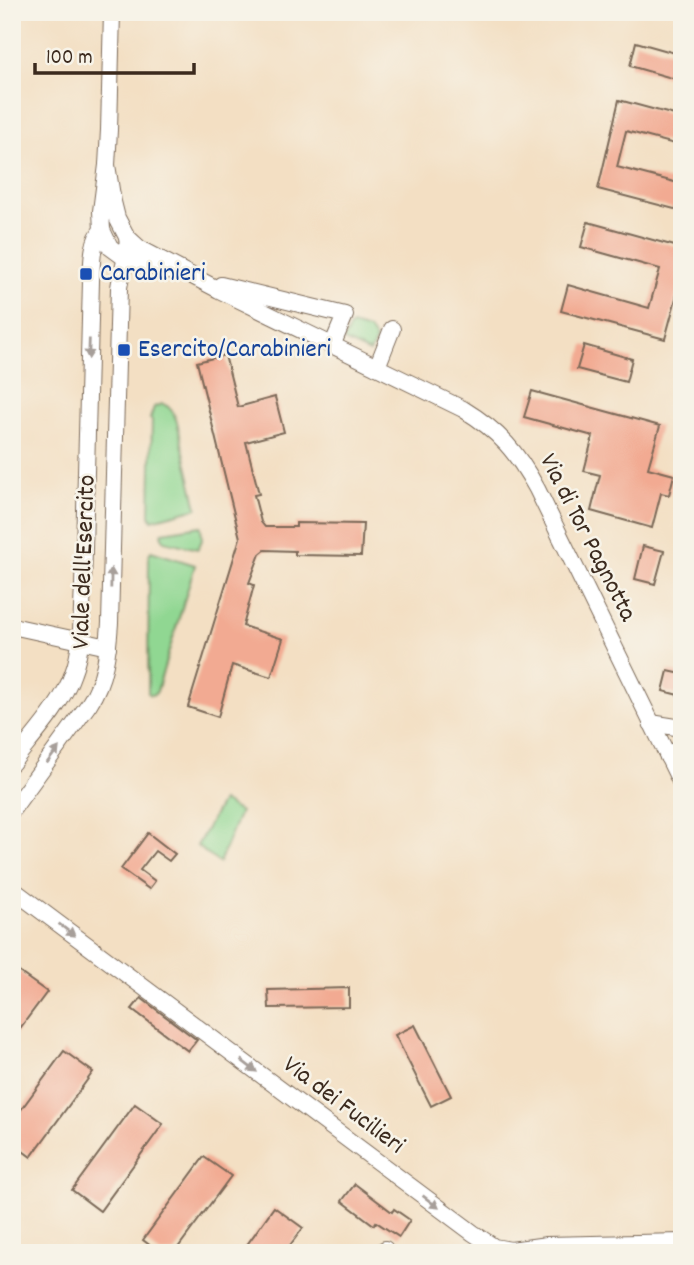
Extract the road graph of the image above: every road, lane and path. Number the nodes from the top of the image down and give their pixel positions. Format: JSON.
{"nodes":[{"id":1,"x":113,"y":12,"type":"edge"},
{"id":2,"x":107,"y":165,"type":"junction"},
{"id":3,"x":102,"y":230,"type":"junction"},
{"id":4,"x":127,"y":237,"type":"junction"},
{"id":5,"x":125,"y":258,"type":"junction"},
{"id":6,"x":141,"y":264,"type":"junction"},
{"id":7,"x":197,"y":279,"type":"junction"},
{"id":8,"x":91,"y":281,"type":"junction"},
{"id":9,"x":119,"y":288,"type":"junction"},
{"id":10,"x":392,"y":329,"type":"dead end"},
{"id":11,"x":332,"y":345,"type":"junction"},
{"id":12,"x":377,"y":367,"type":"junction"},
{"id":13,"x":12,"y":626,"type":"edge"},
{"id":14,"x":79,"y":642,"type":"junction"},
{"id":15,"x":108,"y":647,"type":"junction"},
{"id":16,"x":651,"y":723,"type":"junction"},
{"id":17,"x":682,"y":728,"type":"edge"},
{"id":18,"x":682,"y":746,"type":"edge"},
{"id":19,"x":668,"y":757,"type":"junction"},
{"id":20,"x":12,"y":763,"type":"edge"},
{"id":21,"x":682,"y":785,"type":"edge"},
{"id":22,"x":12,"y":810,"type":"edge"},
{"id":23,"x":12,"y":889,"type":"edge"},
{"id":24,"x":682,"y":1242,"type":"edge"}],
"edges":[{"from":1,"to":2,"type":"street"},
{"from":2,"to":3,"type":"street"},
{"from":2,"to":4,"type":"street"},
{"from":3,"to":4,"type":"street"},
{"from":3,"to":5,"type":"street","name":"Via di Tor Pagnotta"},
{"from":3,"to":8,"type":"street","name":"Viale dell'Esercito"},
{"from":4,"to":5,"type":"street","name":"Viale dell'Esercito"},
{"from":4,"to":7,"type":"street","name":"Via di Tor Pagnotta"},
{"from":5,"to":6,"type":"street","name":"Via di Tor Pagnotta"},
{"from":5,"to":9,"type":"street","name":"Viale dell'Esercito"},
{"from":6,"to":7,"type":"street","name":"Via di Tor Pagnotta"},
{"from":6,"to":9,"type":"street"},
{"from":7,"to":11,"type":"street","name":"Via di Tor Pagnotta"},
{"from":7,"to":11,"type":"street"},
{"from":8,"to":9,"type":"street"},
{"from":8,"to":14,"type":"street","name":"Viale dell'Esercito","one_way":true},
{"from":15,"to":9,"type":"street","name":"Viale dell'Esercito","one_way":true},
{"from":10,"to":12,"type":"street"},
{"from":11,"to":12,"type":"street","name":"Via di Tor Pagnotta"},
{"from":12,"to":16,"type":"street","name":"Via di Tor Pagnotta"},
{"from":13,"to":14,"type":"street"},
{"from":14,"to":15,"type":"street"},
{"from":14,"to":20,"type":"street","name":"Viale dell'Esercito"},
{"from":22,"to":15,"type":"street","name":"Viale dell'Esercito","one_way":true},
{"from":16,"to":17,"type":"street"},
{"from":16,"to":19,"type":"street","name":"Via di Tor Pagnotta"},
{"from":18,"to":19,"type":"street"},
{"from":19,"to":21,"type":"street","name":"Via di Tor Pagnotta"},
{"from":23,"to":24,"type":"street","name":"Via dei Fucilieri","one_way":true}]}
